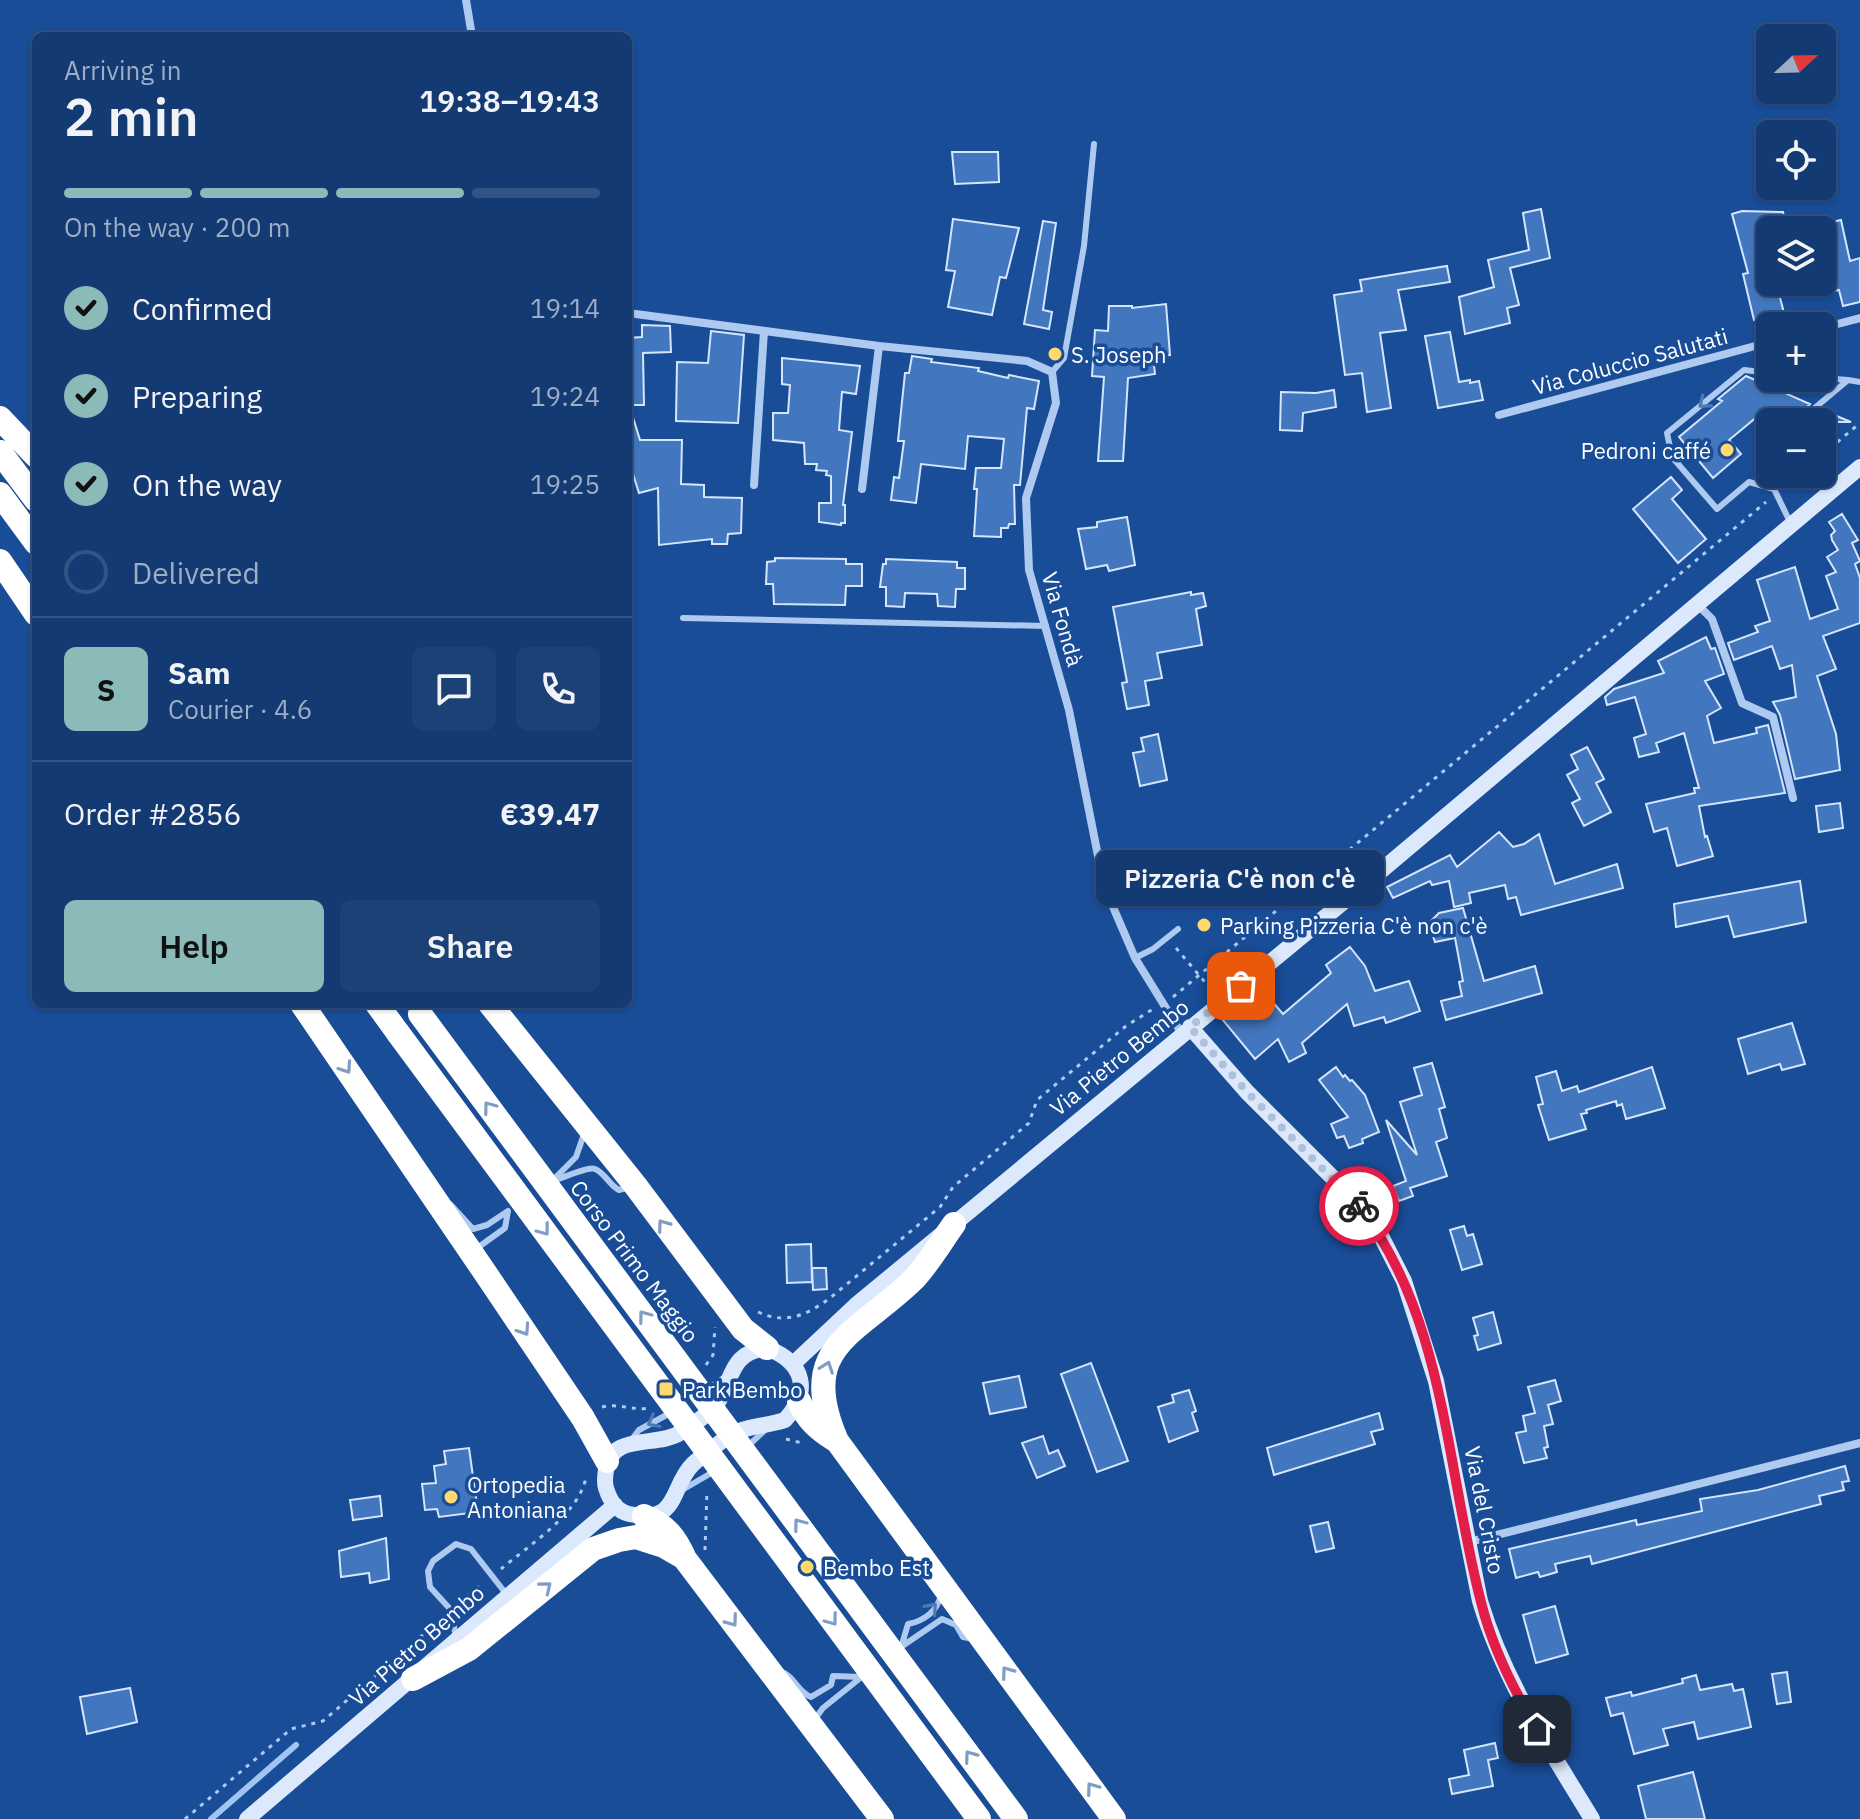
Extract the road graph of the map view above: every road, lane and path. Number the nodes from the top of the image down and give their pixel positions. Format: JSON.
{"nodes":[{"id":1,"x":466,"y":0,"type":"edge"},
{"id":2,"x":471,"y":32,"type":"edge"},
{"id":3,"x":1094,"y":144,"type":"dead end"},
{"id":4,"x":632,"y":314,"type":"edge"},
{"id":5,"x":1860,"y":318,"type":"edge"},
{"id":6,"x":1836,"y":324,"type":"edge"},
{"id":7,"x":764,"y":331,"type":"junction"},
{"id":8,"x":879,"y":346,"type":"junction"},
{"id":9,"x":1756,"y":346,"type":"edge"},
{"id":10,"x":1756,"y":371,"type":"edge"},
{"id":11,"x":1052,"y":372,"type":"junction"},
{"id":12,"x":1836,"y":379,"type":"edge"},
{"id":13,"x":1848,"y":380,"type":"junction"},
{"id":14,"x":1860,"y":382,"type":"edge"},
{"id":15,"x":1815,"y":408,"type":"edge"},
{"id":16,"x":1499,"y":415,"type":"dead end"},
{"id":17,"x":0,"y":418,"type":"edge"},
{"id":18,"x":1860,"y":423,"type":"edge"},
{"id":19,"x":1836,"y":443,"type":"edge"},
{"id":20,"x":0,"y":452,"type":"edge"},
{"id":21,"x":32,"y":452,"type":"edge"},
{"id":22,"x":1860,"y":467,"type":"edge"},
{"id":23,"x":754,"y":485,"type":"dead end"},
{"id":24,"x":1775,"y":488,"type":"edge"},
{"id":25,"x":1780,"y":488,"type":"edge"},
{"id":26,"x":862,"y":489,"type":"dead end"},
{"id":27,"x":1776,"y":491,"type":"junction"},
{"id":28,"x":0,"y":494,"type":"edge"},
{"id":29,"x":32,"y":495,"type":"edge"},
{"id":30,"x":1791,"y":525,"type":"junction"},
{"id":31,"x":32,"y":538,"type":"edge"},
{"id":32,"x":0,"y":561,"type":"edge"},
{"id":33,"x":1698,"y":605,"type":"junction"},
{"id":34,"x":32,"y":608,"type":"edge"},
{"id":35,"x":683,"y":618,"type":"dead end"},
{"id":36,"x":1046,"y":626,"type":"junction"},
{"id":37,"x":1793,"y":798,"type":"dead end"},
{"id":38,"x":1178,"y":929,"type":"dead end"},
{"id":39,"x":1167,"y":937,"type":"junction"},
{"id":40,"x":1135,"y":958,"type":"junction"},
{"id":41,"x":1201,"y":976,"type":"junction"},
{"id":42,"x":1171,"y":998,"type":"dead end"},
{"id":43,"x":305,"y":1008,"type":"edge"},
{"id":44,"x":380,"y":1008,"type":"edge"},
{"id":45,"x":493,"y":1008,"type":"edge"},
{"id":46,"x":416,"y":1009,"type":"edge"},
{"id":47,"x":1149,"y":1012,"type":"dead end"},
{"id":48,"x":1186,"y":1031,"type":"junction"},
{"id":49,"x":586,"y":1123,"type":"junction"},
{"id":50,"x":552,"y":1181,"type":"junction"},
{"id":51,"x":635,"y":1185,"type":"junction"},
{"id":52,"x":541,"y":1188,"type":"dead end"},
{"id":53,"x":433,"y":1196,"type":"junction"},
{"id":54,"x":530,"y":1196,"type":"dead end"},
{"id":55,"x":508,"y":1211,"type":"junction"},
{"id":56,"x":954,"y":1224,"type":"junction"},
{"id":57,"x":488,"y":1277,"type":"junction"},
{"id":58,"x":752,"y":1308,"type":"dead end"},
{"id":59,"x":767,"y":1348,"type":"junction"},
{"id":60,"x":793,"y":1364,"type":"junction"},
{"id":61,"x":728,"y":1375,"type":"junction"},
{"id":62,"x":695,"y":1398,"type":"dead end"},
{"id":63,"x":799,"y":1401,"type":"junction"},
{"id":64,"x":688,"y":1403,"type":"dead end"},
{"id":65,"x":837,"y":1441,"type":"junction"},
{"id":66,"x":629,"y":1443,"type":"junction"},
{"id":67,"x":1860,"y":1443,"type":"edge"},
{"id":68,"x":597,"y":1467,"type":"junction"},
{"id":69,"x":615,"y":1505,"type":"junction"},
{"id":70,"x":644,"y":1516,"type":"junction"},
{"id":71,"x":1469,"y":1542,"type":"junction"},
{"id":72,"x":685,"y":1559,"type":"junction"},
{"id":73,"x":493,"y":1575,"type":"junction"},
{"id":74,"x":940,"y":1581,"type":"junction"},
{"id":75,"x":507,"y":1595,"type":"junction"},
{"id":76,"x":451,"y":1610,"type":"junction"},
{"id":77,"x":981,"y":1638,"type":"junction"},
{"id":78,"x":456,"y":1640,"type":"junction"},
{"id":79,"x":901,"y":1647,"type":"junction"},
{"id":80,"x":882,"y":1662,"type":"dead end"},
{"id":81,"x":767,"y":1668,"type":"junction"},
{"id":82,"x":872,"y":1669,"type":"dead end"},
{"id":83,"x":862,"y":1677,"type":"junction"},
{"id":84,"x":413,"y":1679,"type":"junction"},
{"id":85,"x":815,"y":1731,"type":"junction"},
{"id":86,"x":185,"y":1819,"type":"edge"},
{"id":87,"x":247,"y":1819,"type":"edge"},
{"id":88,"x":882,"y":1819,"type":"edge"},
{"id":89,"x":979,"y":1819,"type":"edge"},
{"id":90,"x":1016,"y":1819,"type":"edge"},
{"id":91,"x":1114,"y":1819,"type":"edge"},
{"id":92,"x":1592,"y":1819,"type":"edge"}],
"edges":[{"from":1,"to":2,"type":"street"},
{"from":3,"to":11,"type":"lane"},
{"from":4,"to":7,"type":"street"},
{"from":5,"to":6,"type":"street"},
{"from":7,"to":8,"type":"street"},
{"from":7,"to":23,"type":"street"},
{"from":8,"to":11,"type":"street"},
{"from":8,"to":26,"type":"street"},
{"from":9,"to":16,"type":"street","name":"Via Coluccio Salutati"},
{"from":10,"to":27,"type":"lane","one_way":true},
{"from":11,"to":36,"type":"street","name":"Via Fondà"},
{"from":12,"to":13,"type":"lane"},
{"from":13,"to":14,"type":"lane"},
{"from":13,"to":15,"type":"lane"},
{"from":17,"to":21,"type":"highway"},
{"from":18,"to":19,"type":"path"},
{"from":20,"to":29,"type":"highway"},
{"from":22,"to":30,"type":"main road","name":"Via Pietro Bembo"},
{"from":24,"to":27,"type":"lane"},
{"from":25,"to":27,"type":"path"},
{"from":27,"to":30,"type":"lane"},
{"from":27,"to":41,"type":"path"},
{"from":28,"to":31,"type":"highway"},
{"from":30,"to":33,"type":"main road","name":"Via Pietro Bembo"},
{"from":32,"to":34,"type":"highway"},
{"from":33,"to":37,"type":"street"},
{"from":33,"to":48,"type":"main road","name":"Via Pietro Bembo"},
{"from":35,"to":36,"type":"lane"},
{"from":36,"to":40,"type":"street","name":"Via Fondà"},
{"from":38,"to":39,"type":"lane"},
{"from":39,"to":40,"type":"lane"},
{"from":39,"to":41,"type":"path"},
{"from":40,"to":48,"type":"street","name":"Via Fondà"},
{"from":41,"to":42,"type":"path"},
{"from":43,"to":53,"type":"highway","one_way":true},
{"from":44,"to":89,"type":"highway","one_way":true,"bridge":true},
{"from":45,"to":49,"type":"highway"},
{"from":90,"to":46,"type":"highway","name":"Corso Primo Maggio","one_way":true,"bridge":true},
{"from":47,"to":58,"type":"path"},
{"from":48,"to":56,"type":"main road","name":"Via Pietro Bembo"},
{"from":48,"to":71,"type":"main road","name":"Via del Cristo"},
{"from":49,"to":50,"type":"lane"},
{"from":49,"to":51,"type":"highway"},
{"from":50,"to":51,"type":"lane"},
{"from":50,"to":52,"type":"lane"},
{"from":59,"to":51,"type":"highway","one_way":true},
{"from":53,"to":55,"type":"lane"},
{"from":53,"to":57,"type":"highway"},
{"from":54,"to":55,"type":"lane"},
{"from":55,"to":57,"type":"lane"},
{"from":56,"to":60,"type":"main road","name":"Via Pietro Bembo"},
{"from":65,"to":56,"type":"highway","one_way":true},
{"from":57,"to":68,"type":"highway","one_way":true},
{"from":59,"to":60,"type":"main road"},
{"from":59,"to":61,"type":"main road"},
{"from":60,"to":63,"type":"main road"},
{"from":61,"to":62,"type":"lane"},
{"from":61,"to":66,"type":"main road"},
{"from":63,"to":65,"type":"highway"},
{"from":63,"to":70,"type":"main road"},
{"from":64,"to":66,"type":"lane","one_way":true},
{"from":65,"to":74,"type":"highway"},
{"from":66,"to":68,"type":"main road"},
{"from":67,"to":71,"type":"street"},
{"from":68,"to":69,"type":"main road"},
{"from":68,"to":73,"type":"path"},
{"from":69,"to":70,"type":"main road"},
{"from":69,"to":75,"type":"main road","name":"Via Pietro Bembo"},
{"from":70,"to":72,"type":"highway"},
{"from":71,"to":92,"type":"main road","name":"Via del Cristo"},
{"from":72,"to":81,"type":"highway","one_way":true},
{"from":84,"to":72,"type":"highway","one_way":true},
{"from":73,"to":75,"type":"lane"},
{"from":73,"to":76,"type":"path"},
{"from":73,"to":76,"type":"lane"},
{"from":74,"to":77,"type":"highway"},
{"from":79,"to":74,"type":"lane","one_way":true},
{"from":75,"to":78,"type":"main road","name":"Via Pietro Bembo"},
{"from":76,"to":78,"type":"lane"},
{"from":76,"to":86,"type":"path"},
{"from":77,"to":79,"type":"lane"},
{"from":91,"to":77,"type":"highway","one_way":true},
{"from":78,"to":84,"type":"main road","name":"Via Pietro Bembo"},
{"from":79,"to":80,"type":"lane"},
{"from":81,"to":83,"type":"lane"},
{"from":81,"to":85,"type":"highway"},
{"from":82,"to":83,"type":"lane"},
{"from":83,"to":85,"type":"lane"},
{"from":84,"to":87,"type":"main road","name":"Via Pietro Bembo"},
{"from":85,"to":88,"type":"highway"}]}
